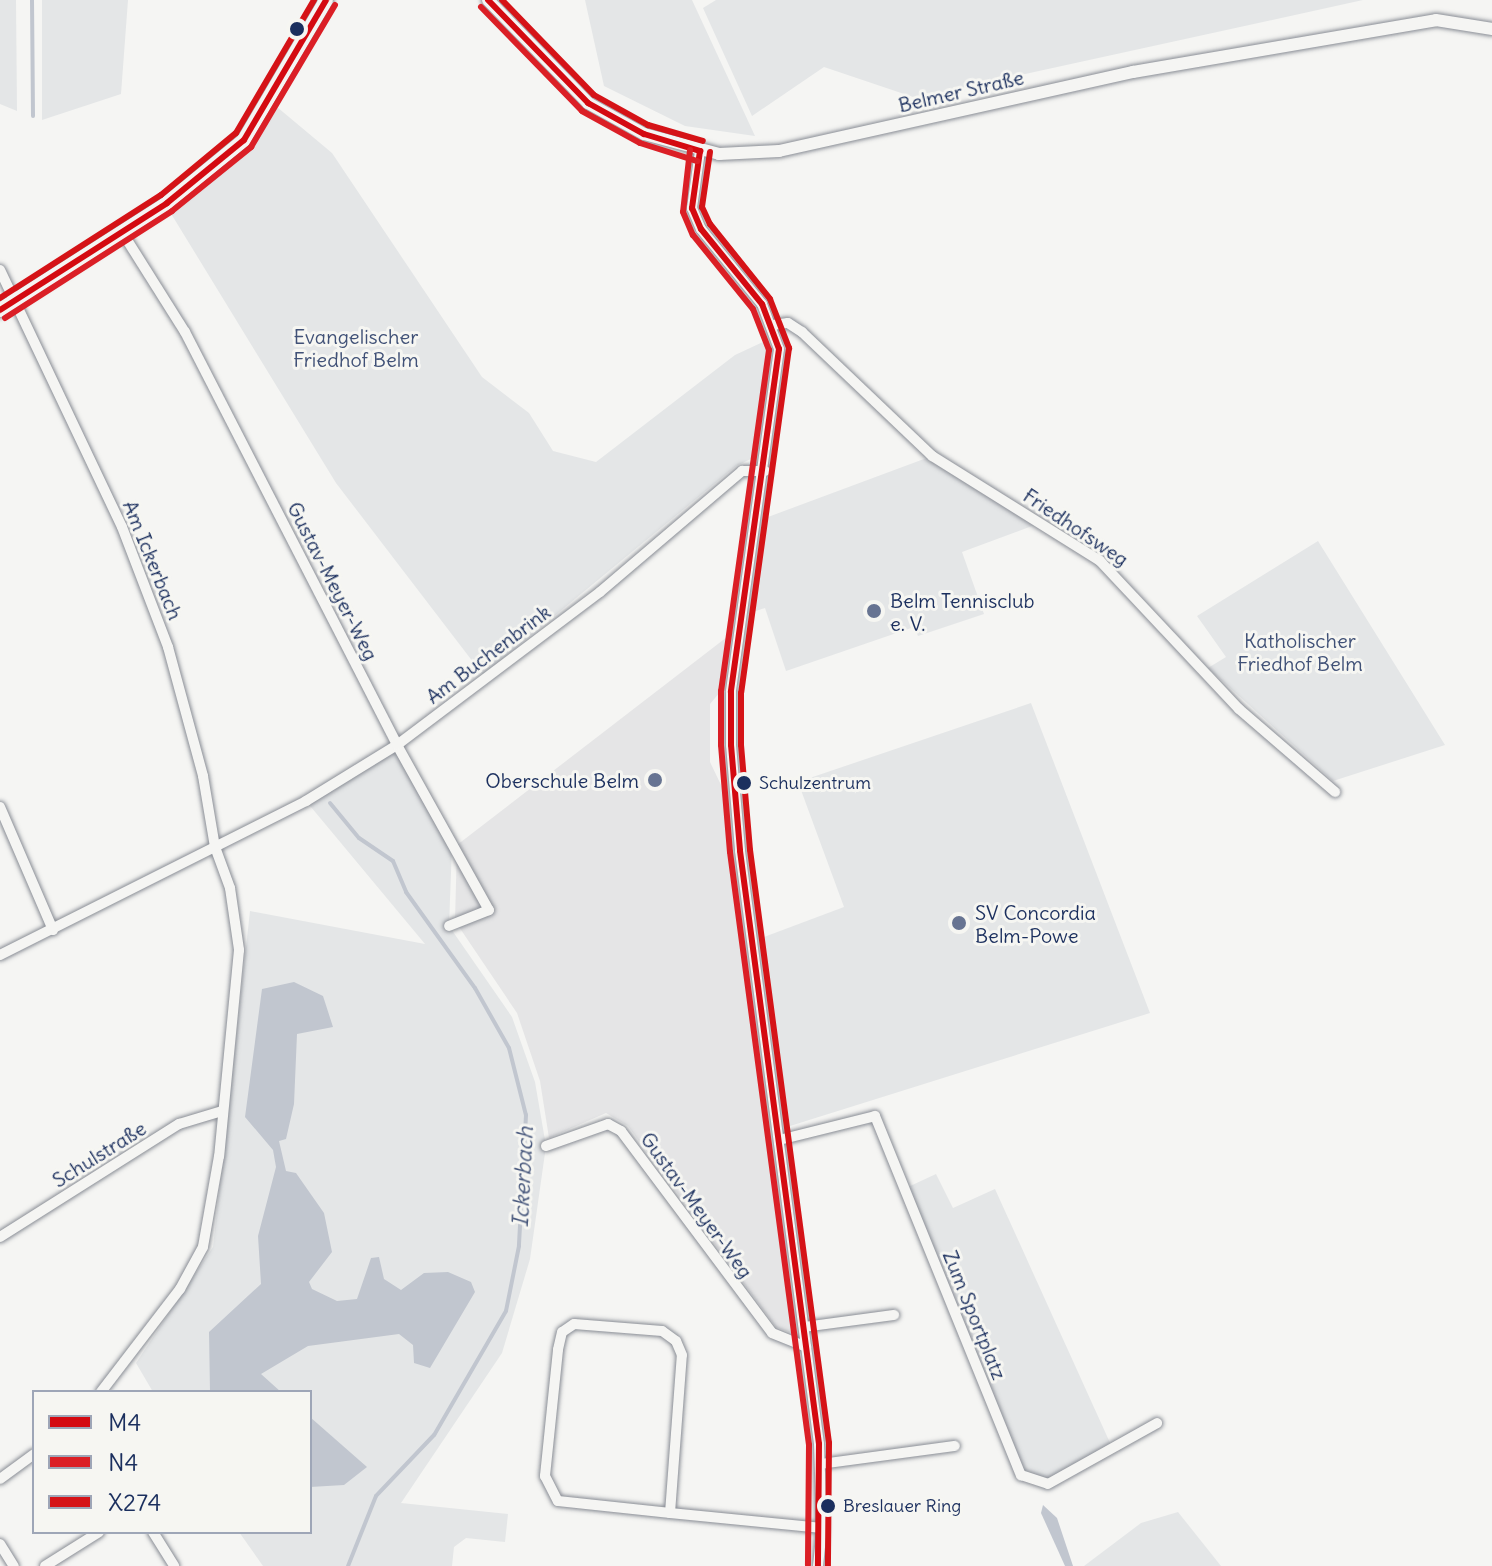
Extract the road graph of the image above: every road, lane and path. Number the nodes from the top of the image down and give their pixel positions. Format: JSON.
{"nodes":[{"id":1,"x":326,"y":0,"type":"edge"},
{"id":2,"x":488,"y":0,"type":"edge"},
{"id":3,"x":1490,"y":28,"type":"edge"},
{"id":4,"x":700,"y":151,"type":"junction"},
{"id":5,"x":122,"y":232,"type":"junction"},
{"id":6,"x":0,"y":270,"type":"edge"},
{"id":7,"x":18,"y":301,"type":"junction"},
{"id":8,"x":0,"y":310,"type":"edge"},
{"id":9,"x":773,"y":325,"type":"junction"},
{"id":10,"x":765,"y":471,"type":"junction"},
{"id":11,"x":397,"y":745,"type":"junction"},
{"id":12,"x":1335,"y":792,"type":"dead end"},
{"id":13,"x":0,"y":807,"type":"edge"},
{"id":14,"x":215,"y":847,"type":"junction"},
{"id":15,"x":449,"y":926,"type":"dead end"},
{"id":16,"x":53,"y":930,"type":"junction"},
{"id":17,"x":0,"y":955,"type":"edge"},
{"id":18,"x":222,"y":1111,"type":"junction"},
{"id":19,"x":779,"y":1140,"type":"junction"},
{"id":20,"x":546,"y":1146,"type":"dead end"},
{"id":21,"x":0,"y":1237,"type":"edge"},
{"id":22,"x":894,"y":1315,"type":"dead end"},
{"id":23,"x":804,"y":1327,"type":"junction"},
{"id":24,"x":806,"y":1347,"type":"junction"},
{"id":25,"x":103,"y":1390,"type":"edge"},
{"id":26,"x":1157,"y":1423,"type":"dead end"},
{"id":27,"x":955,"y":1446,"type":"dead end"},
{"id":28,"x":32,"y":1455,"type":"edge"},
{"id":29,"x":821,"y":1464,"type":"junction"},
{"id":30,"x":0,"y":1479,"type":"edge"},
{"id":31,"x":670,"y":1513,"type":"junction"},
{"id":32,"x":822,"y":1528,"type":"junction"},
{"id":33,"x":96,"y":1534,"type":"edge"},
{"id":34,"x":154,"y":1534,"type":"edge"},
{"id":35,"x":0,"y":1544,"type":"edge"},
{"id":36,"x":14,"y":1566,"type":"edge"},
{"id":37,"x":45,"y":1566,"type":"edge"},
{"id":38,"x":174,"y":1566,"type":"edge"},
{"id":39,"x":818,"y":1566,"type":"edge"}],
"edges":[{"from":1,"to":5,"type":"main road"},
{"from":2,"to":4,"type":"street","name":"Belmer Straße"},
{"from":3,"to":4,"type":"street","name":"Belmer Straße"},
{"from":4,"to":9,"type":"street"},
{"from":5,"to":7,"type":"main road"},
{"from":5,"to":11,"type":"street","name":"Gustav-Meyer-Weg"},
{"from":6,"to":7,"type":"street","name":"Am Ickerbach"},
{"from":7,"to":8,"type":"main road"},
{"from":7,"to":14,"type":"street","name":"Am Ickerbach"},
{"from":9,"to":10,"type":"street"},
{"from":9,"to":12,"type":"street","name":"Friedhofsweg"},
{"from":10,"to":11,"type":"street","name":"Am Buchenbrink"},
{"from":10,"to":19,"type":"street"},
{"from":11,"to":14,"type":"street","name":"Am Buchenbrink"},
{"from":11,"to":15,"type":"street","name":"Gustav-Meyer-Weg"},
{"from":13,"to":16,"type":"street"},
{"from":14,"to":16,"type":"street","name":"Am Buchenbrink"},
{"from":14,"to":18,"type":"street","name":"Am Ickerbach"},
{"from":16,"to":17,"type":"street","name":"Am Buchenbrink"},
{"from":18,"to":21,"type":"street","name":"Schulstraße"},
{"from":18,"to":25,"type":"street","name":"Am Ickerbach"},
{"from":19,"to":23,"type":"street"},
{"from":19,"to":26,"type":"street","name":"Zum Sportplatz"},
{"from":20,"to":24,"type":"street","name":"Gustav-Meyer-Weg"},
{"from":22,"to":23,"type":"street"},
{"from":23,"to":24,"type":"street"},
{"from":24,"to":29,"type":"street"},
{"from":27,"to":29,"type":"street"},
{"from":28,"to":30,"type":"street"},
{"from":29,"to":32,"type":"street"},
{"from":31,"to":31,"type":"street"},
{"from":31,"to":32,"type":"street"},
{"from":32,"to":39,"type":"street"},
{"from":33,"to":37,"type":"street"},
{"from":34,"to":38,"type":"street"},
{"from":35,"to":36,"type":"street"}]}
